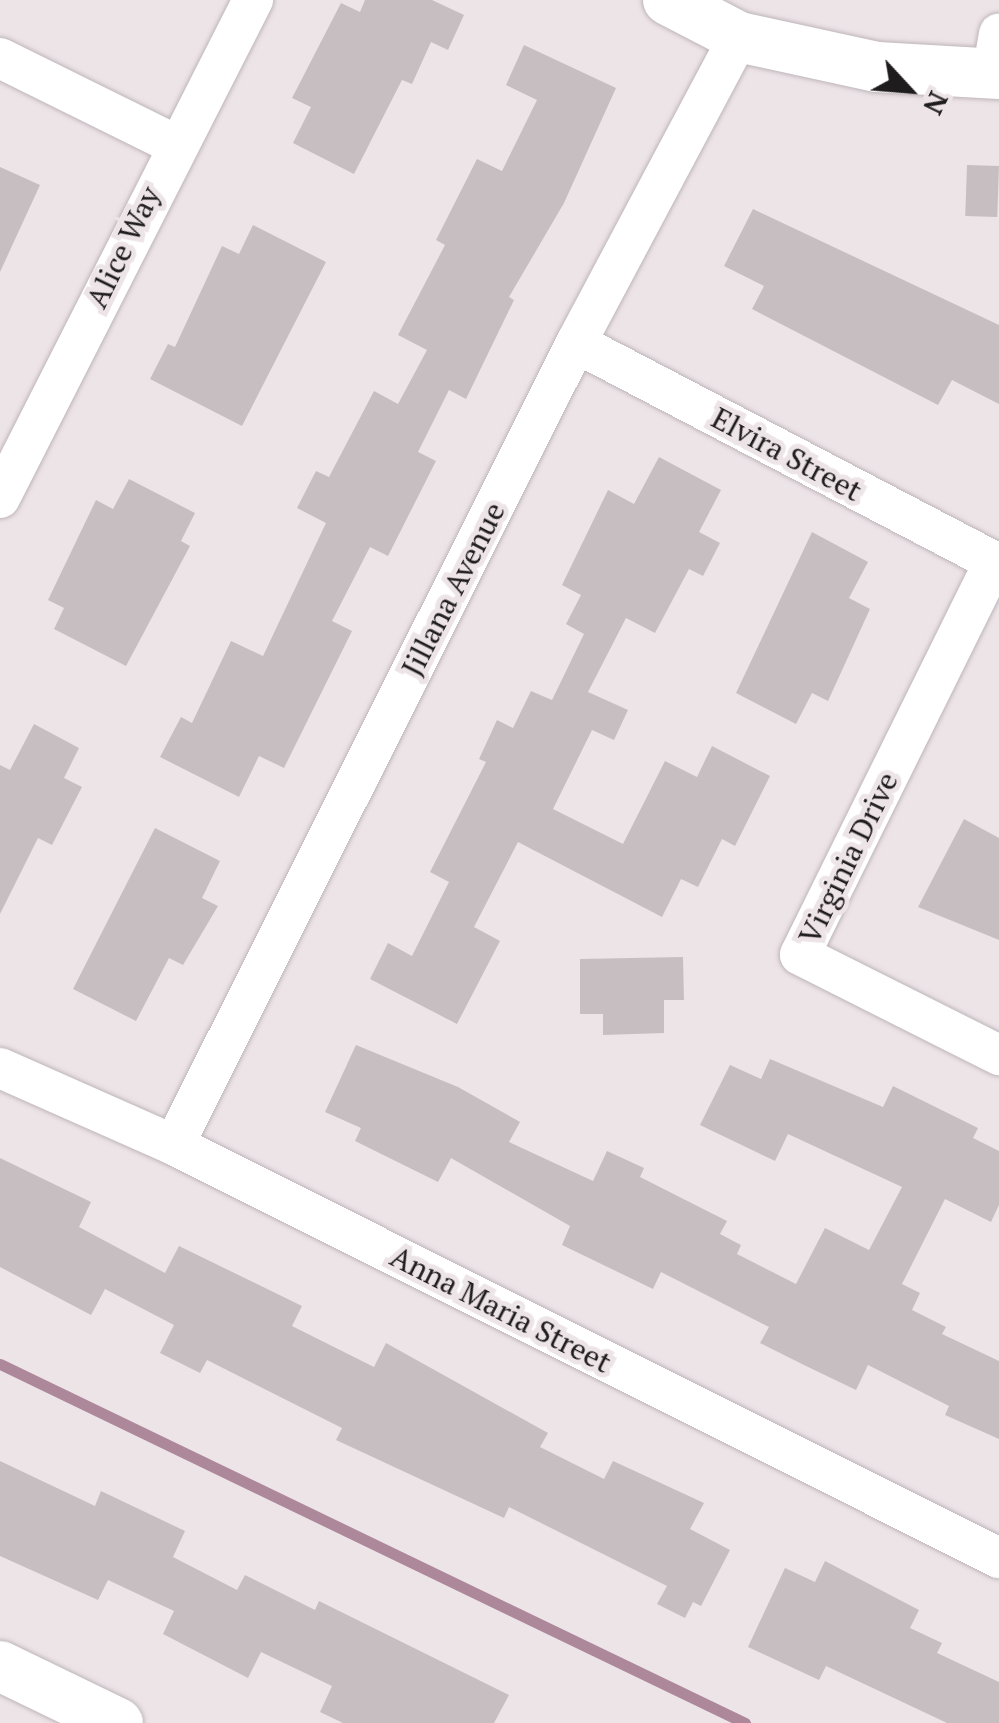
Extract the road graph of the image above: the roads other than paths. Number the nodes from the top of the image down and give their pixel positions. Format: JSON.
{"nodes":[{"id":1,"x":252,"y":0,"type":"edge"},
{"id":2,"x":668,"y":0,"type":"edge"},
{"id":3,"x":739,"y":37,"type":"junction"},
{"id":4,"x":0,"y":58,"type":"edge"},
{"id":5,"x":997,"y":61,"type":"edge"},
{"id":6,"x":174,"y":144,"type":"junction"},
{"id":7,"x":576,"y":343,"type":"junction"},
{"id":8,"x":0,"y":498,"type":"edge"},
{"id":9,"x":996,"y":563,"type":"edge"},
{"id":10,"x":999,"y":1055,"type":"edge"},
{"id":11,"x":0,"y":1068,"type":"edge"},
{"id":12,"x":174,"y":1145,"type":"junction"},
{"id":13,"x":999,"y":1558,"type":"edge"},
{"id":14,"x":0,"y":1666,"type":"edge"},
{"id":15,"x":118,"y":1723,"type":"edge"}],
"edges":[{"from":1,"to":6,"type":"street","name":"Alice Way"},
{"from":2,"to":3,"type":"street"},
{"from":3,"to":5,"type":"street"},
{"from":3,"to":7,"type":"street","name":"Jillana Avenue"},
{"from":4,"to":6,"type":"street"},
{"from":6,"to":8,"type":"street","name":"Alice Way"},
{"from":7,"to":9,"type":"street","name":"Elvira Street"},
{"from":7,"to":12,"type":"street","name":"Jillana Avenue"},
{"from":9,"to":10,"type":"street","name":"Virginia Drive"},
{"from":11,"to":12,"type":"street","name":"Anna Maria Street"},
{"from":12,"to":13,"type":"street","name":"Anna Maria Street"},
{"from":14,"to":15,"type":"street"}]}
